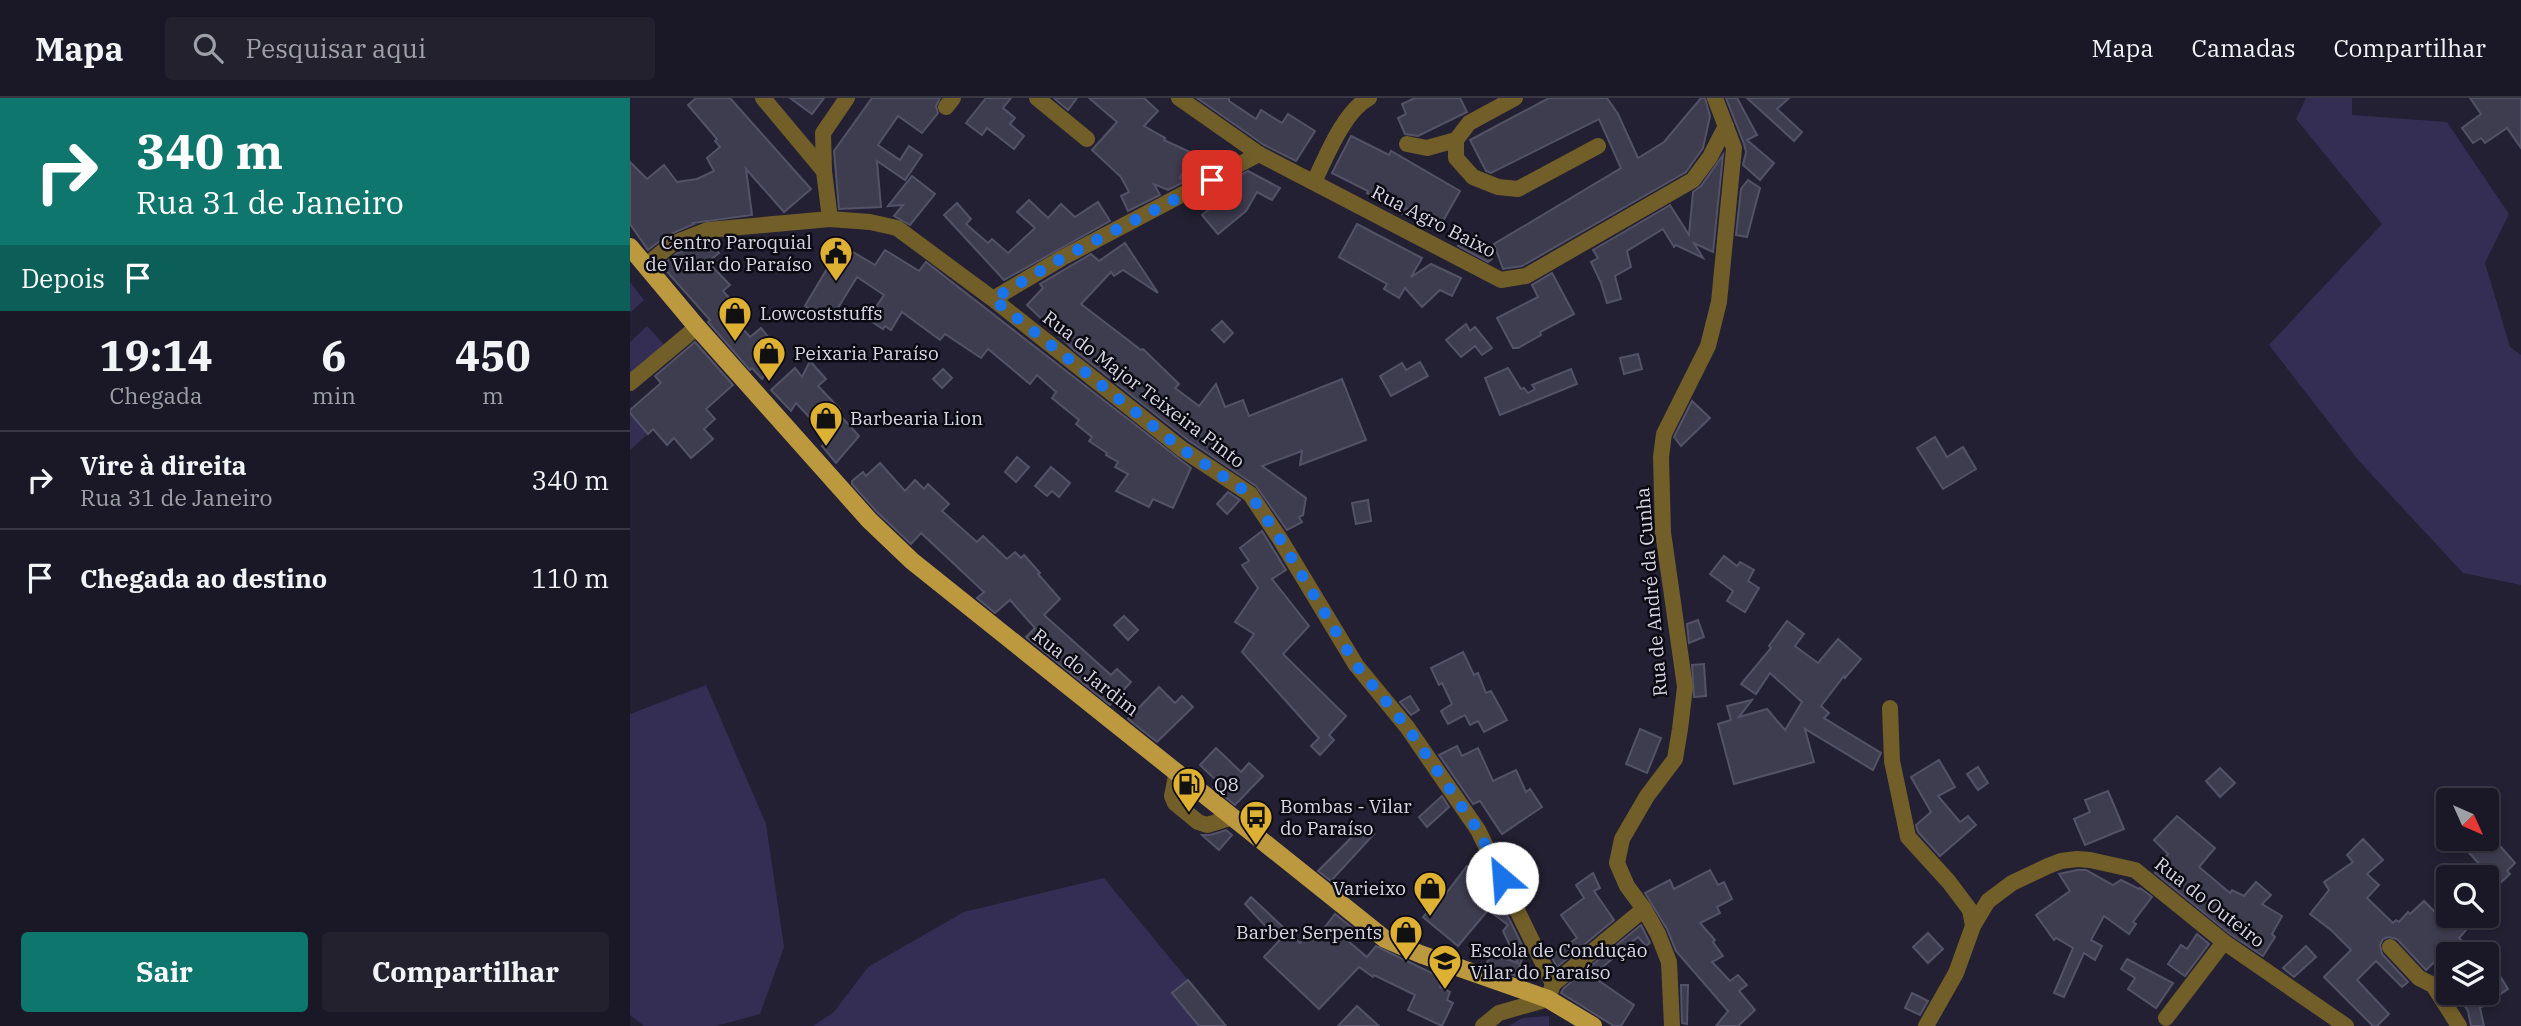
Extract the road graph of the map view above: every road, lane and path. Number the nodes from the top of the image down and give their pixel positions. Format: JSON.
{"nodes":[{"id":1,"x":763,"y":98,"type":"edge"},
{"id":2,"x":847,"y":98,"type":"edge"},
{"id":3,"x":1037,"y":98,"type":"edge"},
{"id":4,"x":1179,"y":98,"type":"edge"},
{"id":5,"x":1369,"y":98,"type":"edge"},
{"id":6,"x":1515,"y":98,"type":"edge"},
{"id":7,"x":1715,"y":98,"type":"edge"},
{"id":8,"x":1726,"y":126,"type":"junction"},
{"id":9,"x":1087,"y":139,"type":"dead end"},
{"id":10,"x":1456,"y":140,"type":"junction"},
{"id":11,"x":1407,"y":144,"type":"dead end"},
{"id":12,"x":1598,"y":146,"type":"dead end"},
{"id":13,"x":1259,"y":155,"type":"junction"},
{"id":14,"x":824,"y":171,"type":"junction"},
{"id":15,"x":1314,"y":182,"type":"junction"},
{"id":16,"x":830,"y":219,"type":"junction"},
{"id":17,"x":630,"y":247,"type":"edge"},
{"id":18,"x":645,"y":266,"type":"junction"},
{"id":19,"x":993,"y":299,"type":"junction"},
{"id":20,"x":697,"y":327,"type":"junction"},
{"id":21,"x":630,"y":383,"type":"edge"},
{"id":22,"x":1890,"y":708,"type":"dead end"},
{"id":23,"x":1177,"y":771,"type":"junction"},
{"id":24,"x":1233,"y":817,"type":"junction"},
{"id":25,"x":1644,"y":909,"type":"junction"},
{"id":26,"x":1973,"y":926,"type":"junction"},
{"id":27,"x":2224,"y":942,"type":"junction"},
{"id":28,"x":2390,"y":947,"type":"dead end"},
{"id":29,"x":1551,"y":991,"type":"junction"},
{"id":30,"x":2166,"y":1018,"type":"dead end"},
{"id":31,"x":1483,"y":1026,"type":"edge"},
{"id":32,"x":1593,"y":1026,"type":"edge"},
{"id":33,"x":1672,"y":1026,"type":"edge"},
{"id":34,"x":1926,"y":1026,"type":"edge"},
{"id":35,"x":2346,"y":1026,"type":"edge"},
{"id":36,"x":2459,"y":1026,"type":"edge"}],
"edges":[{"from":1,"to":14,"type":"street"},
{"from":2,"to":14,"type":"street"},
{"from":3,"to":9,"type":"street"},
{"from":4,"to":13,"type":"street","name":"Rua Agro Baixo"},
{"from":5,"to":15,"type":"street"},
{"from":6,"to":10,"type":"street"},
{"from":7,"to":8,"type":"street","name":"Rua de André da Cunha"},
{"from":8,"to":15,"type":"street","name":"Rua Agro Baixo"},
{"from":8,"to":25,"type":"street","name":"Rua de André da Cunha"},
{"from":10,"to":11,"type":"street"},
{"from":10,"to":12,"type":"street"},
{"from":13,"to":15,"type":"street","name":"Rua Agro Baixo"},
{"from":13,"to":19,"type":"street"},
{"from":14,"to":16,"type":"street"},
{"from":16,"to":18,"type":"street","name":"Rua do Major Teixeira Pinto"},
{"from":16,"to":19,"type":"street","name":"Rua do Major Teixeira Pinto"},
{"from":17,"to":18,"type":"main road","name":"Rua do Jardim"},
{"from":18,"to":20,"type":"main road","name":"Rua do Jardim"},
{"from":19,"to":29,"type":"street","name":"Rua do Major Teixeira Pinto"},
{"from":20,"to":21,"type":"street"},
{"from":20,"to":23,"type":"main road","name":"Rua do Jardim"},
{"from":22,"to":26,"type":"street"},
{"from":23,"to":24,"type":"main road","name":"Rua do Jardim"},
{"from":23,"to":24,"type":"street"},
{"from":24,"to":29,"type":"main road","name":"Rua do Jardim"},
{"from":25,"to":29,"type":"street"},
{"from":25,"to":33,"type":"street","name":"Rua de André da Cunha"},
{"from":26,"to":27,"type":"street","name":"Rua do Outeiro"},
{"from":26,"to":34,"type":"street","name":"Rua do Outeiro"},
{"from":27,"to":30,"type":"street"},
{"from":27,"to":35,"type":"street","name":"Rua do Outeiro"},
{"from":28,"to":36,"type":"street"},
{"from":29,"to":31,"type":"street"},
{"from":29,"to":32,"type":"main road","name":"Rua do Jardim"}]}
